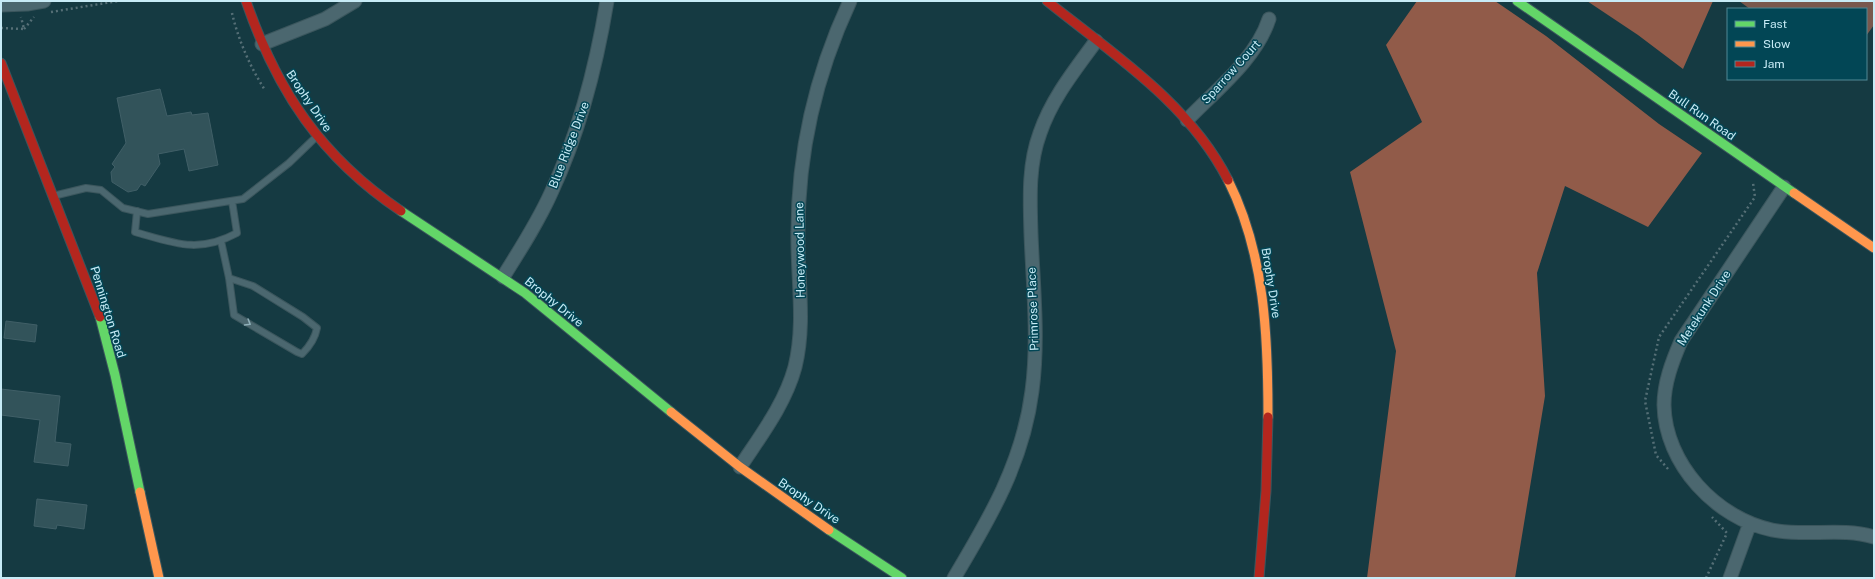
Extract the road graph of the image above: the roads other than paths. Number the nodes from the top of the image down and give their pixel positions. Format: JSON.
{"nodes":[{"id":1,"x":246,"y":1,"type":"edge"},
{"id":2,"x":355,"y":1,"type":"edge"},
{"id":3,"x":607,"y":1,"type":"edge"},
{"id":4,"x":850,"y":1,"type":"edge"},
{"id":5,"x":1047,"y":1,"type":"edge"},
{"id":6,"x":1517,"y":1,"type":"edge"},
{"id":7,"x":1,"y":5,"type":"edge"},
{"id":8,"x":44,"y":7,"type":"edge"},
{"id":9,"x":1269,"y":19,"type":"dead end"},
{"id":10,"x":1096,"y":40,"type":"junction"},
{"id":11,"x":262,"y":44,"type":"junction"},
{"id":12,"x":1,"y":63,"type":"edge"},
{"id":13,"x":1187,"y":120,"type":"junction"},
{"id":14,"x":317,"y":136,"type":"junction"},
{"id":15,"x":1784,"y":187,"type":"junction"},
{"id":16,"x":52,"y":196,"type":"junction"},
{"id":17,"x":232,"y":201,"type":"junction"},
{"id":18,"x":137,"y":211,"type":"junction"},
{"id":19,"x":221,"y":241,"type":"junction"},
{"id":20,"x":1874,"y":248,"type":"edge"},
{"id":21,"x":503,"y":277,"type":"junction"},
{"id":22,"x":229,"y":278,"type":"junction"},
{"id":23,"x":740,"y":467,"type":"junction"},
{"id":24,"x":1750,"y":523,"type":"junction"},
{"id":25,"x":1874,"y":537,"type":"edge"},
{"id":26,"x":159,"y":578,"type":"edge"},
{"id":27,"x":902,"y":578,"type":"edge"},
{"id":28,"x":954,"y":578,"type":"edge"},
{"id":29,"x":1259,"y":578,"type":"edge"},
{"id":30,"x":1730,"y":578,"type":"edge"}],
"edges":[{"from":1,"to":11,"type":"street","name":"Brophy Drive"},
{"from":2,"to":11,"type":"street"},
{"from":3,"to":21,"type":"street","name":"Blue Ridge Drive"},
{"from":4,"to":23,"type":"street","name":"Honeywood Lane"},
{"from":5,"to":10,"type":"street","name":"Brophy Drive"},
{"from":6,"to":15,"type":"street","name":"Bull Run Road"},
{"from":7,"to":8,"type":"street"},
{"from":9,"to":13,"type":"street","name":"Sparrow Court"},
{"from":10,"to":13,"type":"street","name":"Brophy Drive"},
{"from":10,"to":28,"type":"street","name":"Primrose Place"},
{"from":11,"to":14,"type":"street","name":"Brophy Drive"},
{"from":12,"to":16,"type":"street","name":"Pennington Road"},
{"from":13,"to":29,"type":"street","name":"Brophy Drive"},
{"from":14,"to":17,"type":"lane"},
{"from":14,"to":21,"type":"street","name":"Brophy Drive"},
{"from":15,"to":20,"type":"street","name":"Bull Run Road"},
{"from":15,"to":24,"type":"street","name":"Metekunk Drive"},
{"from":16,"to":18,"type":"lane"},
{"from":16,"to":26,"type":"street","name":"Pennington Road"},
{"from":17,"to":18,"type":"lane"},
{"from":17,"to":19,"type":"lane"},
{"from":18,"to":19,"type":"lane"},
{"from":19,"to":22,"type":"lane"},
{"from":21,"to":23,"type":"street","name":"Brophy Drive"},
{"from":22,"to":22,"type":"lane","one_way":true},
{"from":23,"to":27,"type":"street","name":"Brophy Drive"},
{"from":24,"to":25,"type":"street","name":"Metekunk Drive"},
{"from":24,"to":30,"type":"street"}]}
